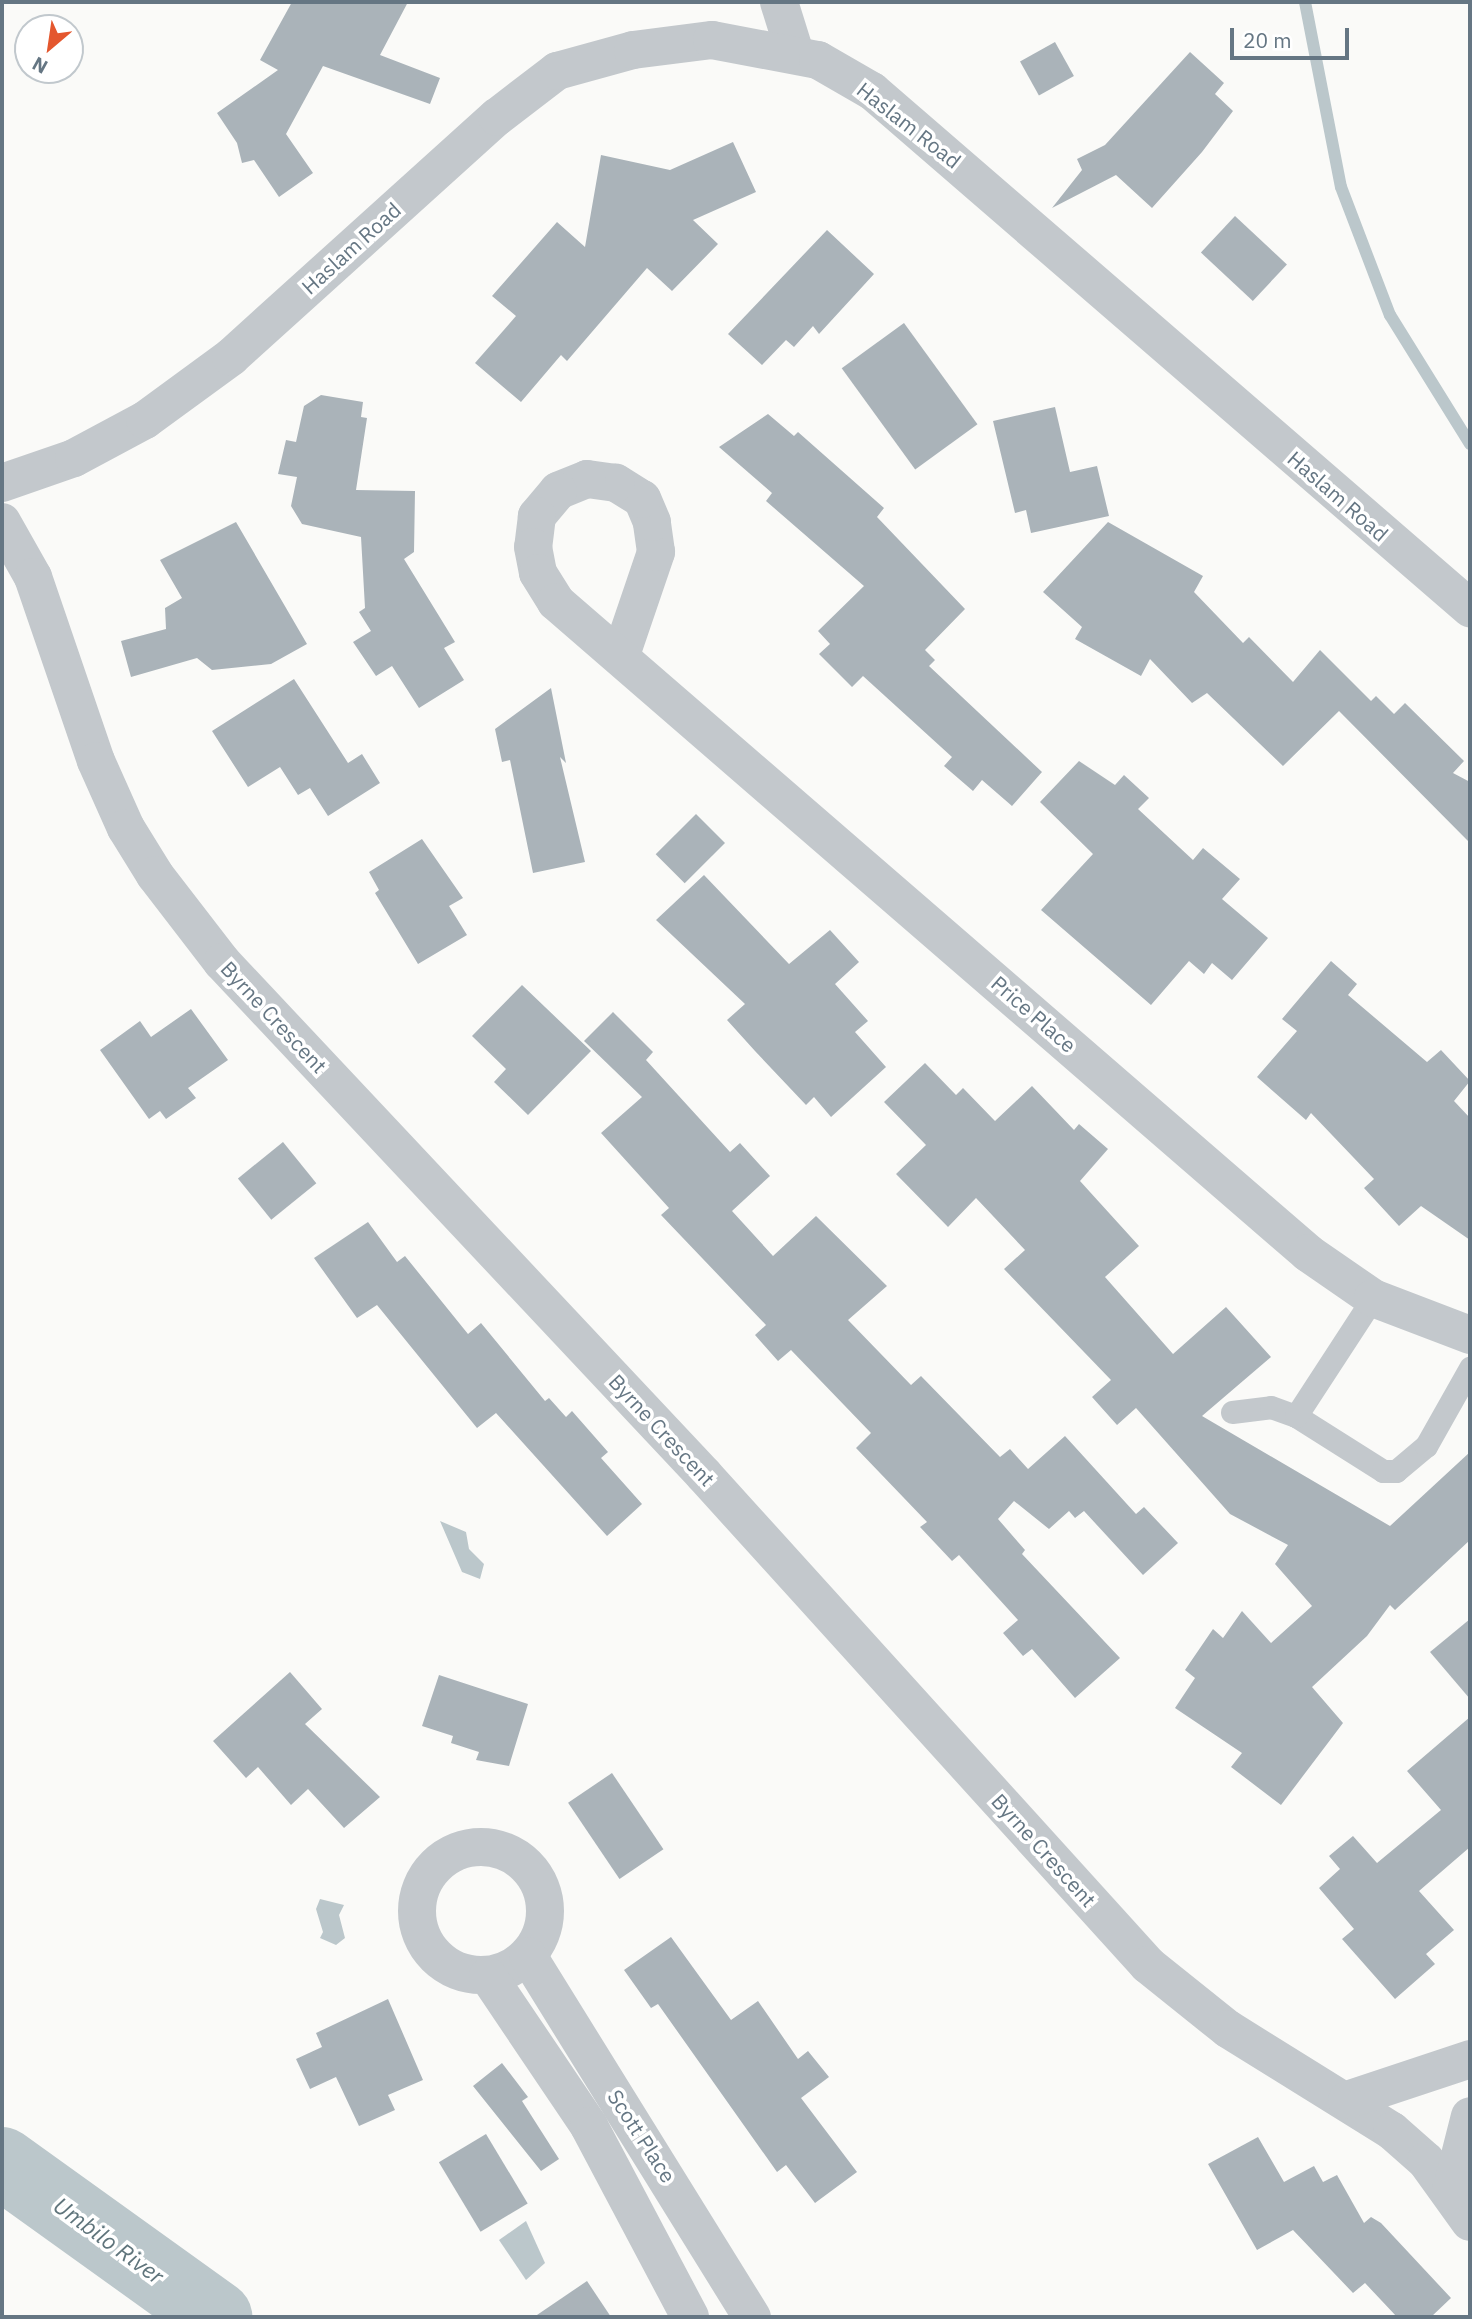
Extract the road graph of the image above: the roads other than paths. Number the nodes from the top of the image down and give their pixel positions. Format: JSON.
{"nodes":[{"id":1,"x":779,"y":2,"type":"edge"},
{"id":2,"x":795,"y":53,"type":"junction"},
{"id":3,"x":2,"y":482,"type":"edge"},
{"id":4,"x":2,"y":522,"type":"edge"},
{"id":5,"x":1470,"y":608,"type":"edge"},
{"id":6,"x":621,"y":655,"type":"dead end"},
{"id":7,"x":1373,"y":1298,"type":"junction"},
{"id":8,"x":1470,"y":1335,"type":"edge"},
{"id":9,"x":1470,"y":1368,"type":"edge"},
{"id":10,"x":1232,"y":1412,"type":"dead end"},
{"id":11,"x":1296,"y":1416,"type":"junction"},
{"id":12,"x":528,"y":1956,"type":"junction"},
{"id":13,"x":488,"y":1976,"type":"junction"},
{"id":14,"x":1470,"y":2059,"type":"edge"},
{"id":15,"x":1348,"y":2100,"type":"junction"},
{"id":16,"x":625,"y":2110,"type":"junction"},
{"id":17,"x":1470,"y":2116,"type":"edge"},
{"id":18,"x":589,"y":2126,"type":"junction"},
{"id":19,"x":1461,"y":2206,"type":"edge"},
{"id":20,"x":690,"y":2317,"type":"edge"},
{"id":21,"x":752,"y":2317,"type":"edge"}],
"edges":[{"from":1,"to":2,"type":"street"},
{"from":2,"to":3,"type":"street","name":"Haslam Road"},
{"from":2,"to":5,"type":"street","name":"Haslam Road"},
{"from":4,"to":15,"type":"street","name":"Byrne Crescent"},
{"from":6,"to":7,"type":"street","name":"Price Place"},
{"from":7,"to":8,"type":"street","name":"Price Place"},
{"from":7,"to":11,"type":"lane"},
{"from":9,"to":11,"type":"lane"},
{"from":10,"to":11,"type":"lane"},
{"from":12,"to":13,"type":"street"},
{"from":12,"to":13,"type":"street"},
{"from":12,"to":16,"type":"street","name":"Scott Place"},
{"from":13,"to":18,"type":"street","name":"Scott Place"},
{"from":14,"to":15,"type":"street"},
{"from":15,"to":19,"type":"street","name":"Byrne Crescent"},
{"from":16,"to":18,"type":"street"},
{"from":16,"to":21,"type":"street","name":"Scott Place"},
{"from":17,"to":19,"type":"street"},
{"from":18,"to":20,"type":"street","name":"Scott Place"}]}
